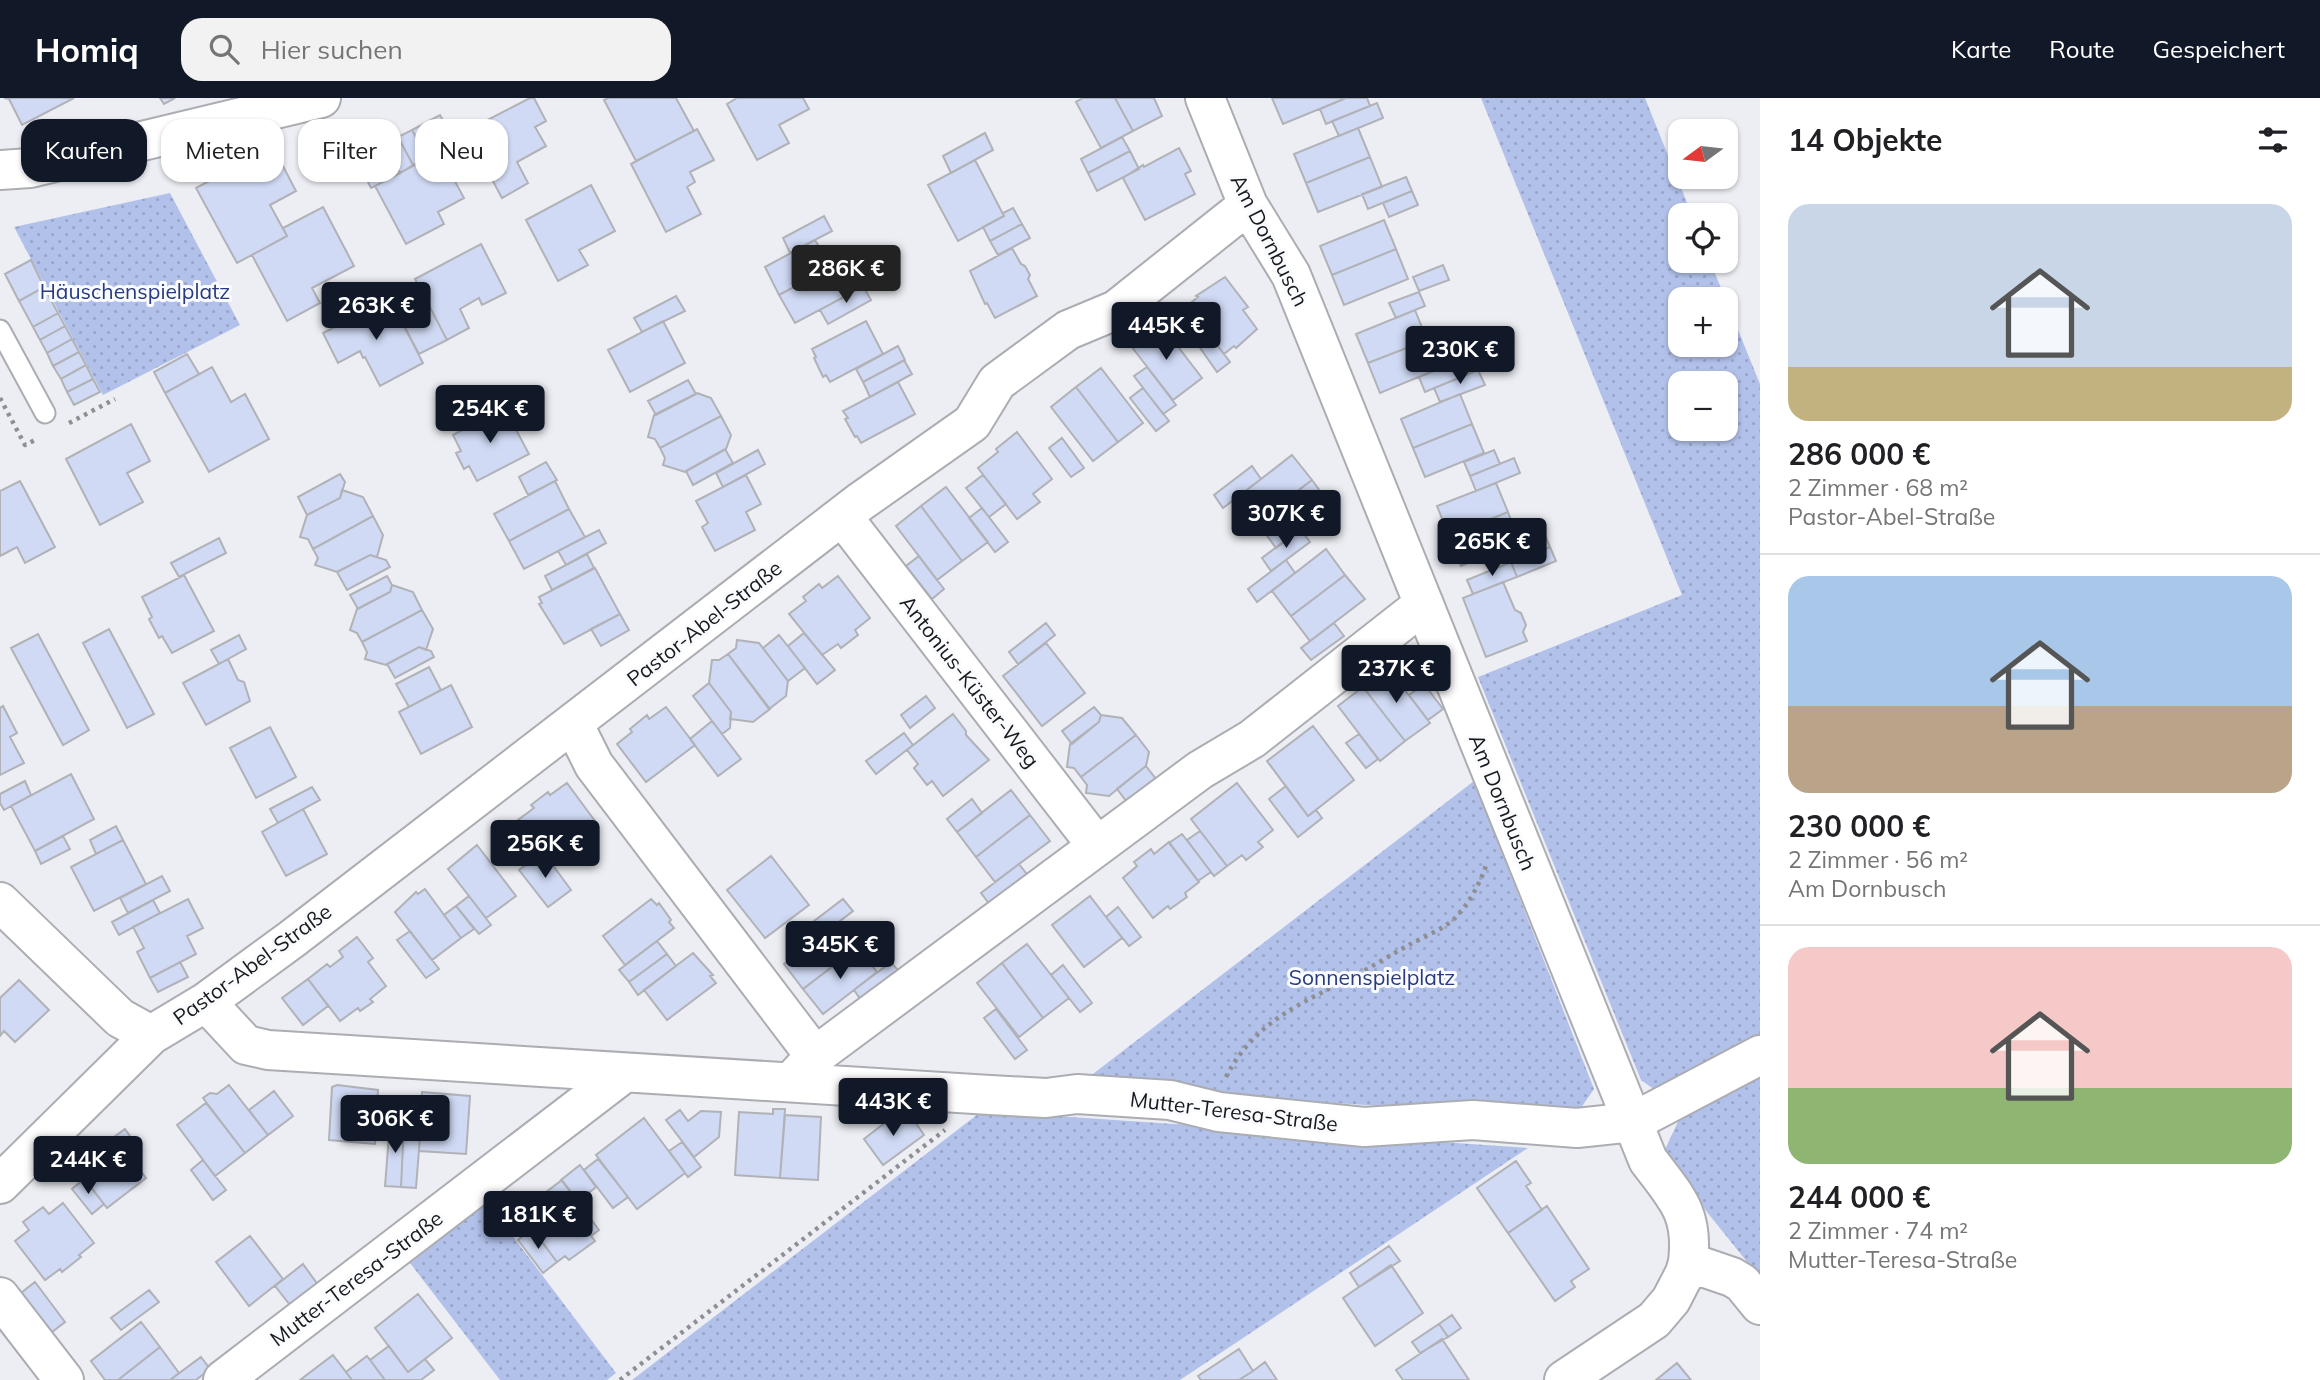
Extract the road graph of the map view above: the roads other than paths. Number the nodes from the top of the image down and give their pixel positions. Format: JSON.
{"nodes":[{"id":1,"x":321,"y":98,"type":"edge"},
{"id":2,"x":1205,"y":98,"type":"edge"},
{"id":3,"x":0,"y":170,"type":"edge"},
{"id":4,"x":1248,"y":205,"type":"junction"},
{"id":5,"x":0,"y":330,"type":"edge"},
{"id":6,"x":45,"y":412,"type":"dead end"},
{"id":7,"x":842,"y":516,"type":"junction"},
{"id":8,"x":1424,"y":604,"type":"junction"},
{"id":9,"x":573,"y":723,"type":"junction"},
{"id":10,"x":1097,"y":846,"type":"junction"},
{"id":11,"x":0,"y":902,"type":"edge"},
{"id":12,"x":206,"y":1002,"type":"junction"},
{"id":13,"x":151,"y":1035,"type":"junction"},
{"id":14,"x":1760,"y":1055,"type":"edge"},
{"id":15,"x":803,"y":1069,"type":"junction"},
{"id":16,"x":624,"y":1073,"type":"junction"},
{"id":17,"x":1633,"y":1122,"type":"junction"},
{"id":18,"x":0,"y":1184,"type":"edge"},
{"id":19,"x":1688,"y":1262,"type":"junction"},
{"id":20,"x":0,"y":1297,"type":"edge"},
{"id":21,"x":1760,"y":1305,"type":"edge"},
{"id":22,"x":1570,"y":1379,"type":"edge"},
{"id":23,"x":64,"y":1380,"type":"edge"},
{"id":24,"x":223,"y":1380,"type":"edge"}],
"edges":[{"from":1,"to":3,"type":"street"},
{"from":2,"to":4,"type":"street","name":"Am Dornbusch"},
{"from":4,"to":7,"type":"street","name":"Pastor-Abel-Straße"},
{"from":4,"to":8,"type":"street","name":"Am Dornbusch"},
{"from":5,"to":6,"type":"lane"},
{"from":7,"to":9,"type":"street","name":"Pastor-Abel-Straße"},
{"from":7,"to":10,"type":"street","name":"Antonius-Küster-Weg"},
{"from":8,"to":10,"type":"street"},
{"from":8,"to":17,"type":"street","name":"Am Dornbusch"},
{"from":9,"to":12,"type":"street","name":"Pastor-Abel-Straße"},
{"from":9,"to":15,"type":"street"},
{"from":10,"to":15,"type":"street"},
{"from":11,"to":13,"type":"street"},
{"from":12,"to":13,"type":"street","name":"Pastor-Abel-Straße"},
{"from":12,"to":16,"type":"street","name":"Mutter-Teresa-Straße"},
{"from":13,"to":18,"type":"street"},
{"from":14,"to":17,"type":"street"},
{"from":15,"to":16,"type":"street","name":"Mutter-Teresa-Straße"},
{"from":15,"to":17,"type":"street","name":"Mutter-Teresa-Straße"},
{"from":16,"to":24,"type":"street","name":"Mutter-Teresa-Straße"},
{"from":17,"to":19,"type":"street","name":"Am Dornbusch"},
{"from":19,"to":21,"type":"street"},
{"from":19,"to":22,"type":"street"},
{"from":20,"to":23,"type":"street"}]}
